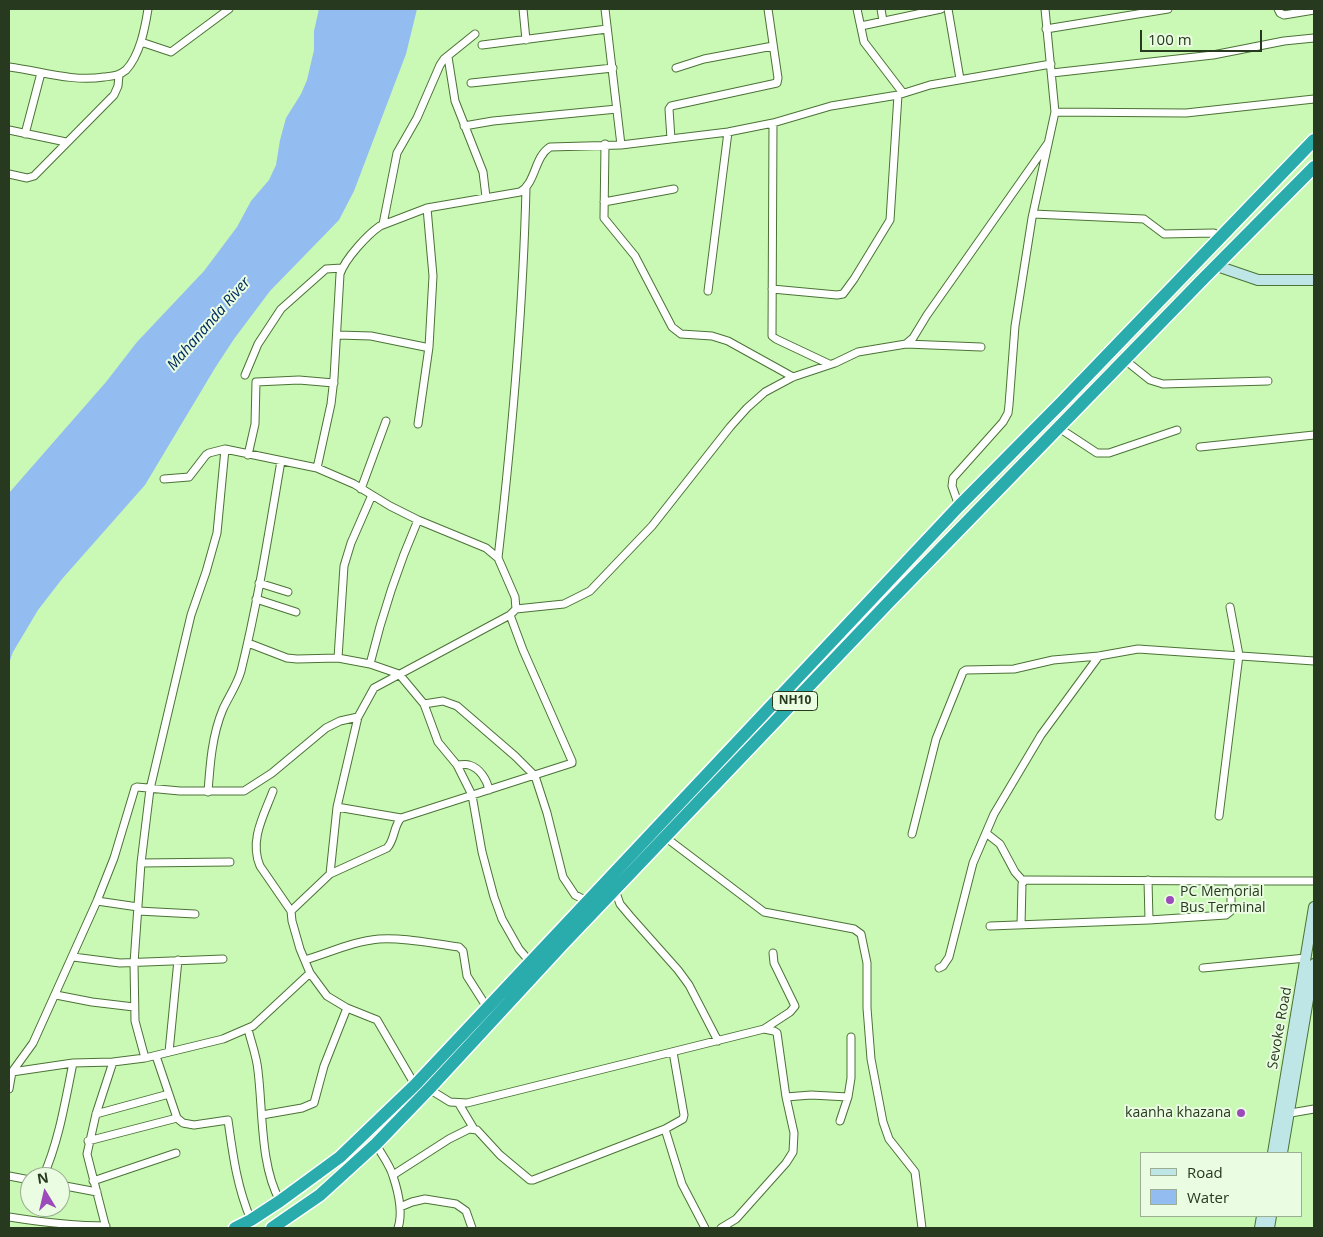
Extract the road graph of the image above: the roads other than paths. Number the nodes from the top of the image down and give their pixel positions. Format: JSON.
{"nodes":[{"id":1,"x":148,"y":9,"type":"edge"},
{"id":2,"x":228,"y":9,"type":"edge"},
{"id":3,"x":523,"y":9,"type":"edge"},
{"id":4,"x":605,"y":9,"type":"edge"},
{"id":5,"x":768,"y":9,"type":"edge"},
{"id":6,"x":857,"y":9,"type":"edge"},
{"id":7,"x":881,"y":9,"type":"edge"},
{"id":8,"x":941,"y":9,"type":"edge"},
{"id":9,"x":948,"y":9,"type":"edge"},
{"id":10,"x":1045,"y":9,"type":"edge"},
{"id":11,"x":1168,"y":9,"type":"edge"},
{"id":12,"x":1278,"y":9,"type":"edge"},
{"id":13,"x":1314,"y":10,"type":"edge"},
{"id":14,"x":883,"y":21,"type":"junction"},
{"id":15,"x":861,"y":26,"type":"junction"},
{"id":16,"x":607,"y":29,"type":"junction"},
{"id":17,"x":1046,"y":30,"type":"junction"},
{"id":18,"x":475,"y":34,"type":"dead end"},
{"id":19,"x":1314,"y":38,"type":"edge"},
{"id":20,"x":526,"y":40,"type":"junction"},
{"id":21,"x":141,"y":42,"type":"junction"},
{"id":22,"x":482,"y":45,"type":"dead end"},
{"id":23,"x":773,"y":46,"type":"junction"},
{"id":24,"x":448,"y":57,"type":"junction"},
{"id":25,"x":1051,"y":64,"type":"junction"},
{"id":26,"x":9,"y":67,"type":"edge"},
{"id":27,"x":612,"y":68,"type":"junction"},
{"id":28,"x":676,"y":68,"type":"dead end"},
{"id":29,"x":41,"y":73,"type":"junction"},
{"id":30,"x":1052,"y":73,"type":"junction"},
{"id":31,"x":119,"y":75,"type":"junction"},
{"id":32,"x":960,"y":79,"type":"junction"},
{"id":33,"x":471,"y":83,"type":"dead end"},
{"id":34,"x":901,"y":94,"type":"junction"},
{"id":35,"x":1314,"y":98,"type":"edge"},
{"id":36,"x":617,"y":109,"type":"junction"},
{"id":37,"x":1055,"y":112,"type":"junction"},
{"id":38,"x":774,"y":123,"type":"junction"},
{"id":39,"x":464,"y":126,"type":"junction"},
{"id":40,"x":9,"y":130,"type":"edge"},
{"id":41,"x":728,"y":132,"type":"junction"},
{"id":42,"x":26,"y":134,"type":"junction"},
{"id":43,"x":671,"y":139,"type":"junction"},
{"id":44,"x":1314,"y":140,"type":"edge"},
{"id":45,"x":66,"y":142,"type":"junction"},
{"id":46,"x":1048,"y":143,"type":"junction"},
{"id":47,"x":605,"y":144,"type":"junction"},
{"id":48,"x":621,"y":145,"type":"junction"},
{"id":49,"x":1314,"y":167,"type":"edge"},
{"id":50,"x":9,"y":174,"type":"edge"},
{"id":51,"x":526,"y":188,"type":"junction"},
{"id":52,"x":674,"y":189,"type":"dead end"},
{"id":53,"x":486,"y":197,"type":"junction"},
{"id":54,"x":604,"y":202,"type":"junction"},
{"id":55,"x":427,"y":208,"type":"junction"},
{"id":56,"x":1033,"y":214,"type":"junction"},
{"id":57,"x":383,"y":224,"type":"junction"},
{"id":58,"x":1221,"y":237,"type":"junction"},
{"id":59,"x":1216,"y":266,"type":"junction"},
{"id":60,"x":342,"y":268,"type":"junction"},
{"id":61,"x":1314,"y":280,"type":"edge"},
{"id":62,"x":772,"y":288,"type":"junction"},
{"id":63,"x":708,"y":291,"type":"dead end"},
{"id":64,"x":338,"y":336,"type":"junction"},
{"id":65,"x":906,"y":344,"type":"junction"},
{"id":66,"x":429,"y":347,"type":"junction"},
{"id":67,"x":981,"y":348,"type":"dead end"},
{"id":68,"x":1124,"y":360,"type":"junction"},
{"id":69,"x":829,"y":364,"type":"junction"},
{"id":70,"x":245,"y":375,"type":"dead end"},
{"id":71,"x":793,"y":377,"type":"junction"},
{"id":72,"x":1268,"y":381,"type":"dead end"},
{"id":73,"x":334,"y":383,"type":"junction"},
{"id":74,"x":386,"y":422,"type":"dead end"},
{"id":75,"x":418,"y":424,"type":"dead end"},
{"id":76,"x":1059,"y":428,"type":"junction"},
{"id":77,"x":1176,"y":430,"type":"dead end"},
{"id":78,"x":1314,"y":435,"type":"edge"},
{"id":79,"x":1200,"y":447,"type":"dead end"},
{"id":80,"x":225,"y":449,"type":"junction"},
{"id":81,"x":248,"y":455,"type":"junction"},
{"id":82,"x":281,"y":461,"type":"junction"},
{"id":83,"x":317,"y":468,"type":"junction"},
{"id":84,"x":164,"y":479,"type":"dead end"},
{"id":85,"x":362,"y":489,"type":"junction"},
{"id":86,"x":372,"y":495,"type":"junction"},
{"id":87,"x":959,"y":506,"type":"junction"},
{"id":88,"x":418,"y":520,"type":"junction"},
{"id":89,"x":498,"y":558,"type":"junction"},
{"id":90,"x":259,"y":583,"type":"junction"},
{"id":91,"x":288,"y":592,"type":"dead end"},
{"id":92,"x":256,"y":599,"type":"junction"},
{"id":93,"x":1230,"y":607,"type":"dead end"},
{"id":94,"x":516,"y":609,"type":"junction"},
{"id":95,"x":296,"y":612,"type":"dead end"},
{"id":96,"x":510,"y":615,"type":"junction"},
{"id":97,"x":248,"y":643,"type":"junction"},
{"id":98,"x":1239,"y":655,"type":"junction"},
{"id":99,"x":1099,"y":656,"type":"junction"},
{"id":100,"x":338,"y":658,"type":"junction"},
{"id":101,"x":1314,"y":660,"type":"edge"},
{"id":102,"x":370,"y":664,"type":"junction"},
{"id":103,"x":399,"y":674,"type":"junction"},
{"id":104,"x":424,"y":704,"type":"junction"},
{"id":105,"x":358,"y":717,"type":"junction"},
{"id":106,"x":456,"y":764,"type":"junction"},
{"id":107,"x":535,"y":776,"type":"junction"},
{"id":108,"x":150,"y":789,"type":"junction"},
{"id":109,"x":489,"y":790,"type":"junction"},
{"id":110,"x":272,"y":791,"type":"dead end"},
{"id":111,"x":208,"y":792,"type":"junction"},
{"id":112,"x":472,"y":796,"type":"junction"},
{"id":113,"x":336,"y":807,"type":"junction"},
{"id":114,"x":1219,"y":816,"type":"dead end"},
{"id":115,"x":401,"y":818,"type":"junction"},
{"id":116,"x":986,"y":833,"type":"junction"},
{"id":117,"x":912,"y":834,"type":"dead end"},
{"id":118,"x":665,"y":837,"type":"junction"},
{"id":119,"x":230,"y":862,"type":"dead end"},
{"id":120,"x":141,"y":863,"type":"junction"},
{"id":121,"x":330,"y":874,"type":"junction"},
{"id":122,"x":1148,"y":880,"type":"junction"},
{"id":123,"x":1023,"y":881,"type":"junction"},
{"id":124,"x":1231,"y":881,"type":"junction"},
{"id":125,"x":1314,"y":881,"type":"edge"},
{"id":126,"x":616,"y":890,"type":"junction"},
{"id":127,"x":97,"y":901,"type":"junction"},
{"id":128,"x":593,"y":904,"type":"junction"},
{"id":129,"x":1314,"y":907,"type":"edge"},
{"id":130,"x":138,"y":909,"type":"junction"},
{"id":131,"x":291,"y":911,"type":"junction"},
{"id":132,"x":195,"y":914,"type":"dead end"},
{"id":133,"x":1149,"y":920,"type":"junction"},
{"id":134,"x":1022,"y":925,"type":"junction"},
{"id":135,"x":990,"y":926,"type":"dead end"},
{"id":136,"x":773,"y":953,"type":"dead end"},
{"id":137,"x":73,"y":957,"type":"junction"},
{"id":138,"x":223,"y":959,"type":"dead end"},
{"id":139,"x":178,"y":960,"type":"junction"},
{"id":140,"x":305,"y":960,"type":"junction"},
{"id":141,"x":1310,"y":961,"type":"edge"},
{"id":142,"x":134,"y":963,"type":"junction"},
{"id":143,"x":531,"y":963,"type":"junction"},
{"id":144,"x":939,"y":968,"type":"dead end"},
{"id":145,"x":1204,"y":968,"type":"dead end"},
{"id":146,"x":310,"y":973,"type":"junction"},
{"id":147,"x":56,"y":995,"type":"junction"},
{"id":148,"x":134,"y":1007,"type":"junction"},
{"id":149,"x":346,"y":1008,"type":"junction"},
{"id":150,"x":488,"y":1009,"type":"junction"},
{"id":151,"x":248,"y":1029,"type":"junction"},
{"id":152,"x":764,"y":1029,"type":"junction"},
{"id":153,"x":851,"y":1037,"type":"dead end"},
{"id":154,"x":718,"y":1041,"type":"junction"},
{"id":155,"x":169,"y":1052,"type":"junction"},
{"id":156,"x":673,"y":1052,"type":"junction"},
{"id":157,"x":156,"y":1056,"type":"junction"},
{"id":158,"x":145,"y":1058,"type":"junction"},
{"id":159,"x":113,"y":1062,"type":"junction"},
{"id":160,"x":73,"y":1063,"type":"junction"},
{"id":161,"x":12,"y":1072,"type":"junction"},
{"id":162,"x":415,"y":1085,"type":"junction"},
{"id":163,"x":9,"y":1089,"type":"edge"},
{"id":164,"x":429,"y":1089,"type":"junction"},
{"id":165,"x":169,"y":1094,"type":"junction"},
{"id":166,"x":786,"y":1097,"type":"junction"},
{"id":167,"x":848,"y":1097,"type":"junction"},
{"id":168,"x":458,"y":1104,"type":"junction"},
{"id":169,"x":1314,"y":1109,"type":"edge"},
{"id":170,"x":96,"y":1114,"type":"junction"},
{"id":171,"x":1284,"y":1114,"type":"junction"},
{"id":172,"x":262,"y":1115,"type":"junction"},
{"id":173,"x":177,"y":1118,"type":"junction"},
{"id":174,"x":840,"y":1121,"type":"dead end"},
{"id":175,"x":474,"y":1129,"type":"junction"},
{"id":176,"x":665,"y":1129,"type":"junction"},
{"id":177,"x":88,"y":1142,"type":"junction"},
{"id":178,"x":376,"y":1144,"type":"junction"},
{"id":179,"x":1273,"y":1152,"type":"edge"},
{"id":180,"x":1282,"y":1152,"type":"edge"},
{"id":181,"x":176,"y":1153,"type":"dead end"},
{"id":182,"x":48,"y":1167,"type":"edge"},
{"id":183,"x":393,"y":1175,"type":"junction"},
{"id":184,"x":93,"y":1181,"type":"junction"},
{"id":185,"x":70,"y":1187,"type":"edge"},
{"id":186,"x":96,"y":1192,"type":"junction"},
{"id":187,"x":280,"y":1201,"type":"junction"},
{"id":188,"x":400,"y":1208,"type":"junction"},
{"id":189,"x":9,"y":1216,"type":"edge"},
{"id":190,"x":251,"y":1220,"type":"junction"},
{"id":191,"x":34,"y":1225,"type":"edge"},
{"id":192,"x":106,"y":1227,"type":"edge"},
{"id":193,"x":235,"y":1228,"type":"edge"},
{"id":194,"x":272,"y":1228,"type":"edge"},
{"id":195,"x":398,"y":1228,"type":"edge"},
{"id":196,"x":472,"y":1228,"type":"edge"},
{"id":197,"x":704,"y":1228,"type":"edge"},
{"id":198,"x":721,"y":1228,"type":"edge"},
{"id":199,"x":922,"y":1228,"type":"edge"}],
"edges":[{"from":1,"to":21,"type":"street"},
{"from":2,"to":21,"type":"street"},
{"from":3,"to":20,"type":"street"},
{"from":4,"to":16,"type":"street"},
{"from":5,"to":23,"type":"street"},
{"from":6,"to":15,"type":"street"},
{"from":7,"to":14,"type":"street"},
{"from":8,"to":14,"type":"street"},
{"from":9,"to":32,"type":"street"},
{"from":10,"to":17,"type":"street"},
{"from":11,"to":17,"type":"street"},
{"from":12,"to":13,"type":"street"},
{"from":14,"to":15,"type":"street"},
{"from":15,"to":34,"type":"street"},
{"from":16,"to":20,"type":"street"},
{"from":16,"to":27,"type":"street"},
{"from":17,"to":25,"type":"street"},
{"from":18,"to":24,"type":"street"},
{"from":19,"to":30,"type":"street"},
{"from":20,"to":22,"type":"street"},
{"from":21,"to":31,"type":"street"},
{"from":23,"to":28,"type":"street"},
{"from":23,"to":43,"type":"street"},
{"from":24,"to":39,"type":"street"},
{"from":24,"to":57,"type":"street"},
{"from":25,"to":30,"type":"street"},
{"from":25,"to":32,"type":"street"},
{"from":26,"to":29,"type":"street"},
{"from":27,"to":33,"type":"street"},
{"from":27,"to":36,"type":"street"},
{"from":29,"to":31,"type":"street"},
{"from":29,"to":42,"type":"street"},
{"from":30,"to":37,"type":"street"},
{"from":31,"to":45,"type":"street"},
{"from":32,"to":34,"type":"street"},
{"from":34,"to":38,"type":"street"},
{"from":34,"to":62,"type":"street"},
{"from":35,"to":37,"type":"street"},
{"from":36,"to":39,"type":"street"},
{"from":36,"to":48,"type":"street"},
{"from":37,"to":46,"type":"street"},
{"from":38,"to":41,"type":"street"},
{"from":38,"to":62,"type":"street"},
{"from":39,"to":53,"type":"street"},
{"from":40,"to":42,"type":"street"},
{"from":41,"to":43,"type":"street"},
{"from":41,"to":63,"type":"street"},
{"from":42,"to":45,"type":"street"},
{"from":43,"to":48,"type":"street"},
{"from":44,"to":58,"type":"highway"},
{"from":45,"to":50,"type":"street"},
{"from":46,"to":56,"type":"street"},
{"from":46,"to":65,"type":"street"},
{"from":47,"to":48,"type":"street"},
{"from":47,"to":51,"type":"street"},
{"from":47,"to":54,"type":"street"},
{"from":49,"to":59,"type":"highway","number":"NH10"},
{"from":51,"to":53,"type":"street"},
{"from":51,"to":89,"type":"street"},
{"from":52,"to":54,"type":"street"},
{"from":53,"to":55,"type":"street"},
{"from":54,"to":71,"type":"street"},
{"from":55,"to":57,"type":"street"},
{"from":55,"to":66,"type":"street"},
{"from":56,"to":58,"type":"street"},
{"from":56,"to":87,"type":"street"},
{"from":57,"to":60,"type":"street"},
{"from":58,"to":87,"type":"highway"},
{"from":59,"to":61,"type":"main road"},
{"from":59,"to":68,"type":"highway","number":"NH10"},
{"from":60,"to":64,"type":"street"},
{"from":60,"to":70,"type":"street"},
{"from":62,"to":69,"type":"street"},
{"from":64,"to":66,"type":"street"},
{"from":64,"to":73,"type":"street"},
{"from":65,"to":67,"type":"street"},
{"from":65,"to":69,"type":"street"},
{"from":66,"to":75,"type":"street"},
{"from":68,"to":72,"type":"street"},
{"from":68,"to":76,"type":"highway","number":"NH10"},
{"from":69,"to":71,"type":"street"},
{"from":71,"to":94,"type":"street"},
{"from":73,"to":81,"type":"street"},
{"from":73,"to":83,"type":"street"},
{"from":74,"to":85,"type":"street"},
{"from":76,"to":77,"type":"street"},
{"from":76,"to":118,"type":"highway","number":"NH10"},
{"from":78,"to":79,"type":"street"},
{"from":80,"to":81,"type":"street"},
{"from":80,"to":84,"type":"street"},
{"from":80,"to":108,"type":"street"},
{"from":81,"to":82,"type":"street"},
{"from":82,"to":83,"type":"street"},
{"from":82,"to":90,"type":"street"},
{"from":83,"to":85,"type":"street"},
{"from":85,"to":86,"type":"street"},
{"from":86,"to":88,"type":"street"},
{"from":86,"to":100,"type":"street"},
{"from":87,"to":128,"type":"highway"},
{"from":88,"to":89,"type":"street"},
{"from":88,"to":102,"type":"street"},
{"from":89,"to":94,"type":"street"},
{"from":90,"to":91,"type":"street"},
{"from":90,"to":92,"type":"street"},
{"from":92,"to":95,"type":"street"},
{"from":92,"to":97,"type":"street"},
{"from":93,"to":98,"type":"street"},
{"from":94,"to":96,"type":"street"},
{"from":96,"to":103,"type":"street"},
{"from":96,"to":107,"type":"street"},
{"from":97,"to":100,"type":"street"},
{"from":97,"to":111,"type":"street"},
{"from":98,"to":99,"type":"street"},
{"from":98,"to":101,"type":"street"},
{"from":98,"to":114,"type":"street"},
{"from":99,"to":116,"type":"street"},
{"from":99,"to":117,"type":"street"},
{"from":100,"to":102,"type":"street"},
{"from":102,"to":103,"type":"street"},
{"from":103,"to":104,"type":"street"},
{"from":103,"to":105,"type":"street"},
{"from":104,"to":106,"type":"street"},
{"from":104,"to":107,"type":"street"},
{"from":105,"to":111,"type":"street"},
{"from":105,"to":113,"type":"street"},
{"from":106,"to":109,"type":"street"},
{"from":106,"to":112,"type":"street"},
{"from":107,"to":109,"type":"street"},
{"from":107,"to":128,"type":"street"},
{"from":108,"to":111,"type":"street"},
{"from":108,"to":120,"type":"street"},
{"from":108,"to":127,"type":"street"},
{"from":109,"to":112,"type":"street"},
{"from":110,"to":131,"type":"street"},
{"from":112,"to":115,"type":"street"},
{"from":112,"to":143,"type":"street"},
{"from":113,"to":115,"type":"street"},
{"from":113,"to":121,"type":"street"},
{"from":115,"to":121,"type":"street"},
{"from":116,"to":123,"type":"street"},
{"from":116,"to":144,"type":"street"},
{"from":118,"to":126,"type":"highway","number":"NH10"},
{"from":118,"to":199,"type":"street"},
{"from":119,"to":120,"type":"street"},
{"from":120,"to":130,"type":"street"},
{"from":121,"to":131,"type":"street"},
{"from":122,"to":123,"type":"street"},
{"from":122,"to":124,"type":"street"},
{"from":122,"to":133,"type":"street"},
{"from":123,"to":134,"type":"street"},
{"from":124,"to":125,"type":"street"},
{"from":124,"to":133,"type":"street"},
{"from":126,"to":128,"type":"highway","number":"NH10"},
{"from":126,"to":154,"type":"street"},
{"from":127,"to":130,"type":"street"},
{"from":127,"to":137,"type":"street"},
{"from":128,"to":143,"type":"highway"},
{"from":128,"to":164,"type":"highway","number":"NH10"},
{"from":129,"to":141,"type":"main road","name":"Sevoke Road"},
{"from":130,"to":132,"type":"street"},
{"from":130,"to":142,"type":"street"},
{"from":131,"to":140,"type":"street"},
{"from":133,"to":134,"type":"street"},
{"from":134,"to":135,"type":"street"},
{"from":136,"to":152,"type":"street"},
{"from":137,"to":142,"type":"street"},
{"from":137,"to":147,"type":"street"},
{"from":138,"to":139,"type":"street"},
{"from":139,"to":142,"type":"street"},
{"from":139,"to":155,"type":"street"},
{"from":140,"to":146,"type":"street"},
{"from":140,"to":150,"type":"street"},
{"from":141,"to":145,"type":"street"},
{"from":141,"to":171,"type":"main road","name":"Sevoke Road"},
{"from":142,"to":148,"type":"street"},
{"from":143,"to":150,"type":"highway"},
{"from":146,"to":149,"type":"street"},
{"from":146,"to":151,"type":"street"},
{"from":147,"to":148,"type":"street"},
{"from":147,"to":161,"type":"street"},
{"from":148,"to":158,"type":"street"},
{"from":149,"to":162,"type":"street"},
{"from":149,"to":172,"type":"street"},
{"from":150,"to":162,"type":"highway"},
{"from":151,"to":155,"type":"street"},
{"from":151,"to":172,"type":"street"},
{"from":152,"to":154,"type":"street"},
{"from":152,"to":166,"type":"street"},
{"from":153,"to":167,"type":"street"},
{"from":154,"to":156,"type":"street"},
{"from":155,"to":157,"type":"street"},
{"from":156,"to":168,"type":"street"},
{"from":156,"to":176,"type":"street"},
{"from":157,"to":158,"type":"street"},
{"from":157,"to":165,"type":"street"},
{"from":158,"to":159,"type":"street"},
{"from":159,"to":160,"type":"street"},
{"from":159,"to":170,"type":"street"},
{"from":160,"to":161,"type":"street"},
{"from":160,"to":182,"type":"street"},
{"from":161,"to":163,"type":"street"},
{"from":162,"to":187,"type":"highway"},
{"from":164,"to":168,"type":"street"},
{"from":164,"to":178,"type":"highway","number":"NH10"},
{"from":165,"to":170,"type":"street"},
{"from":165,"to":173,"type":"street"},
{"from":166,"to":167,"type":"street"},
{"from":166,"to":198,"type":"street"},
{"from":167,"to":174,"type":"street"},
{"from":168,"to":175,"type":"street"},
{"from":169,"to":171,"type":"street"},
{"from":170,"to":177,"type":"street"},
{"from":171,"to":179,"type":"main road","name":"Sevoke Road"},
{"from":171,"to":180,"type":"main road","name":"Sevoke Road"},
{"from":172,"to":187,"type":"street"},
{"from":173,"to":177,"type":"street"},
{"from":173,"to":190,"type":"street"},
{"from":175,"to":176,"type":"street"},
{"from":175,"to":183,"type":"street"},
{"from":176,"to":197,"type":"street"},
{"from":177,"to":184,"type":"street"},
{"from":178,"to":183,"type":"street"},
{"from":178,"to":194,"type":"highway","number":"NH10"},
{"from":181,"to":184,"type":"street"},
{"from":183,"to":188,"type":"street"},
{"from":184,"to":186,"type":"street"},
{"from":185,"to":186,"type":"street"},
{"from":186,"to":192,"type":"street"},
{"from":187,"to":190,"type":"highway"},
{"from":188,"to":195,"type":"street"},
{"from":188,"to":196,"type":"street"},
{"from":189,"to":191,"type":"street"},
{"from":190,"to":193,"type":"highway"},
{"from":191,"to":192,"type":"street"}]}
